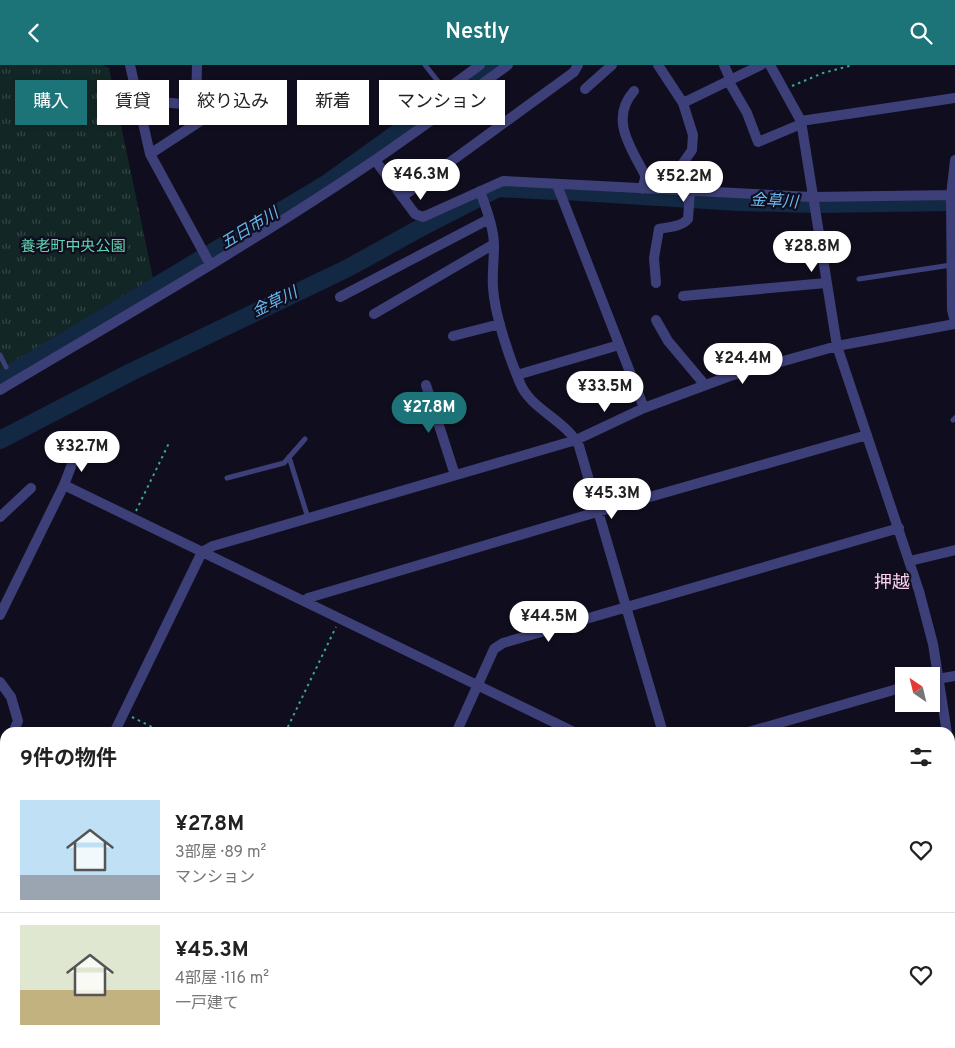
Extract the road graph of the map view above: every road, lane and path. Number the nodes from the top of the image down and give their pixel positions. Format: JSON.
{"nodes":[{"id":1,"x":130,"y":65,"type":"edge"},
{"id":2,"x":197,"y":65,"type":"edge"},
{"id":3,"x":425,"y":65,"type":"edge"},
{"id":4,"x":480,"y":65,"type":"edge"},
{"id":5,"x":508,"y":65,"type":"edge"},
{"id":6,"x":578,"y":65,"type":"edge"},
{"id":7,"x":612,"y":65,"type":"edge"},
{"id":8,"x":658,"y":65,"type":"edge"},
{"id":9,"x":724,"y":65,"type":"edge"},
{"id":10,"x":761,"y":65,"type":"edge"},
{"id":11,"x":770,"y":65,"type":"edge"},
{"id":12,"x":853,"y":65,"type":"edge"},
{"id":13,"x":133,"y":80,"type":"edge"},
{"id":14,"x":197,"y":80,"type":"edge"},
{"id":15,"x":437,"y":80,"type":"edge"},
{"id":16,"x":459,"y":80,"type":"edge"},
{"id":17,"x":487,"y":80,"type":"edge"},
{"id":18,"x":730,"y":81,"type":"junction"},
{"id":19,"x":585,"y":89,"type":"dead end"},
{"id":20,"x":783,"y":90,"type":"junction"},
{"id":21,"x":634,"y":91,"type":"dead end"},
{"id":22,"x":955,"y":98,"type":"edge"},
{"id":23,"x":683,"y":103,"type":"junction"},
{"id":24,"x":801,"y":122,"type":"junction"},
{"id":25,"x":143,"y":125,"type":"edge"},
{"id":26,"x":195,"y":125,"type":"edge"},
{"id":27,"x":425,"y":125,"type":"edge"},
{"id":28,"x":150,"y":154,"type":"junction"},
{"id":29,"x":376,"y":160,"type":"junction"},
{"id":30,"x":955,"y":160,"type":"edge"},
{"id":31,"x":557,"y":185,"type":"junction"},
{"id":32,"x":642,"y":189,"type":"junction"},
{"id":33,"x":674,"y":190,"type":"junction"},
{"id":34,"x":953,"y":195,"type":"edge"},
{"id":35,"x":481,"y":196,"type":"junction"},
{"id":36,"x":689,"y":196,"type":"junction"},
{"id":37,"x":402,"y":197,"type":"junction"},
{"id":38,"x":812,"y":197,"type":"junction"},
{"id":39,"x":489,"y":219,"type":"junction"},
{"id":40,"x":494,"y":244,"type":"junction"},
{"id":41,"x":210,"y":265,"type":"junction"},
{"id":42,"x":951,"y":265,"type":"junction"},
{"id":43,"x":859,"y":279,"type":"dead end"},
{"id":44,"x":656,"y":283,"type":"dead end"},
{"id":45,"x":826,"y":283,"type":"junction"},
{"id":46,"x":683,"y":296,"type":"dead end"},
{"id":47,"x":340,"y":297,"type":"dead end"},
{"id":48,"x":374,"y":314,"type":"dead end"},
{"id":49,"x":656,"y":320,"type":"dead end"},
{"id":50,"x":955,"y":323,"type":"edge"},
{"id":51,"x":500,"y":324,"type":"junction"},
{"id":52,"x":453,"y":336,"type":"dead end"},
{"id":53,"x":620,"y":345,"type":"junction"},
{"id":54,"x":837,"y":346,"type":"junction"},
{"id":55,"x":0,"y":355,"type":"edge"},
{"id":56,"x":6,"y":367,"type":"dead end"},
{"id":57,"x":517,"y":375,"type":"junction"},
{"id":58,"x":426,"y":385,"type":"dead end"},
{"id":59,"x":705,"y":385,"type":"junction"},
{"id":60,"x":0,"y":390,"type":"edge"},
{"id":61,"x":644,"y":408,"type":"junction"},
{"id":62,"x":867,"y":435,"type":"junction"},
{"id":63,"x":305,"y":439,"type":"dead end"},
{"id":64,"x":576,"y":440,"type":"junction"},
{"id":65,"x":170,"y":441,"type":"dead end"},
{"id":66,"x":74,"y":454,"type":"dead end"},
{"id":67,"x":289,"y":457,"type":"junction"},
{"id":68,"x":455,"y":475,"type":"junction"},
{"id":69,"x":227,"y":478,"type":"dead end"},
{"id":70,"x":64,"y":485,"type":"junction"},
{"id":71,"x":31,"y":488,"type":"dead end"},
{"id":72,"x":597,"y":512,"type":"junction"},
{"id":73,"x":0,"y":517,"type":"edge"},
{"id":74,"x":132,"y":518,"type":"junction"},
{"id":75,"x":308,"y":518,"type":"junction"},
{"id":76,"x":899,"y":528,"type":"junction"},
{"id":77,"x":955,"y":550,"type":"edge"},
{"id":78,"x":202,"y":552,"type":"junction"},
{"id":79,"x":910,"y":561,"type":"junction"},
{"id":80,"x":305,"y":601,"type":"junction"},
{"id":81,"x":626,"y":608,"type":"junction"},
{"id":82,"x":0,"y":615,"type":"edge"},
{"id":83,"x":340,"y":619,"type":"junction"},
{"id":84,"x":934,"y":667,"type":"edge"},
{"id":85,"x":955,"y":676,"type":"edge"},
{"id":86,"x":940,"y":678,"type":"edge"},
{"id":87,"x":0,"y":682,"type":"edge"},
{"id":88,"x":478,"y":685,"type":"junction"},
{"id":89,"x":895,"y":690,"type":"edge"},
{"id":90,"x":940,"y":702,"type":"edge"},
{"id":91,"x":124,"y":713,"type":"junction"},
{"id":92,"x":16,"y":727,"type":"edge"},
{"id":93,"x":117,"y":727,"type":"edge"},
{"id":94,"x":152,"y":727,"type":"edge"},
{"id":95,"x":288,"y":727,"type":"edge"},
{"id":96,"x":459,"y":727,"type":"edge"},
{"id":97,"x":564,"y":727,"type":"edge"},
{"id":98,"x":660,"y":727,"type":"edge"},
{"id":99,"x":771,"y":727,"type":"edge"},
{"id":100,"x":946,"y":727,"type":"edge"}],
"edges":[{"from":1,"to":13,"type":"street"},
{"from":2,"to":14,"type":"street"},
{"from":3,"to":15,"type":"lane"},
{"from":4,"to":16,"type":"street"},
{"from":5,"to":17,"type":"street"},
{"from":6,"to":37,"type":"street"},
{"from":7,"to":19,"type":"street"},
{"from":8,"to":23,"type":"street"},
{"from":9,"to":18,"type":"street"},
{"from":10,"to":18,"type":"street"},
{"from":11,"to":20,"type":"street"},
{"from":12,"to":20,"type":"path"},
{"from":18,"to":23,"type":"street"},
{"from":18,"to":24,"type":"street"},
{"from":20,"to":24,"type":"street"},
{"from":21,"to":32,"type":"street"},
{"from":22,"to":24,"type":"street"},
{"from":23,"to":33,"type":"street"},
{"from":24,"to":38,"type":"street"},
{"from":25,"to":28,"type":"street"},
{"from":26,"to":28,"type":"street"},
{"from":27,"to":29,"type":"street"},
{"from":28,"to":41,"type":"street"},
{"from":29,"to":37,"type":"street"},
{"from":29,"to":41,"type":"street"},
{"from":30,"to":34,"type":"street"},
{"from":31,"to":32,"type":"street"},
{"from":31,"to":35,"type":"street"},
{"from":31,"to":53,"type":"street"},
{"from":32,"to":33,"type":"street"},
{"from":33,"to":36,"type":"street"},
{"from":34,"to":38,"type":"street"},
{"from":34,"to":42,"type":"street"},
{"from":35,"to":37,"type":"street"},
{"from":35,"to":39,"type":"street"},
{"from":36,"to":38,"type":"street"},
{"from":36,"to":44,"type":"street"},
{"from":38,"to":45,"type":"street"},
{"from":39,"to":40,"type":"street"},
{"from":39,"to":47,"type":"street"},
{"from":40,"to":48,"type":"street"},
{"from":40,"to":51,"type":"street"},
{"from":41,"to":60,"type":"street"},
{"from":42,"to":43,"type":"lane"},
{"from":42,"to":50,"type":"street"},
{"from":45,"to":46,"type":"street"},
{"from":45,"to":54,"type":"street"},
{"from":49,"to":59,"type":"street"},
{"from":50,"to":54,"type":"street"},
{"from":51,"to":52,"type":"street"},
{"from":51,"to":57,"type":"street"},
{"from":53,"to":57,"type":"street"},
{"from":53,"to":61,"type":"street"},
{"from":54,"to":59,"type":"street"},
{"from":54,"to":62,"type":"street"},
{"from":55,"to":56,"type":"lane"},
{"from":57,"to":64,"type":"street"},
{"from":58,"to":68,"type":"street"},
{"from":59,"to":61,"type":"street"},
{"from":61,"to":64,"type":"street"},
{"from":62,"to":72,"type":"street"},
{"from":62,"to":76,"type":"street"},
{"from":63,"to":67,"type":"lane"},
{"from":64,"to":68,"type":"street"},
{"from":64,"to":72,"type":"street"},
{"from":65,"to":74,"type":"path"},
{"from":66,"to":70,"type":"street"},
{"from":67,"to":69,"type":"lane"},
{"from":67,"to":75,"type":"lane"},
{"from":68,"to":75,"type":"street"},
{"from":70,"to":74,"type":"street"},
{"from":70,"to":82,"type":"street"},
{"from":71,"to":73,"type":"street"},
{"from":72,"to":80,"type":"street"},
{"from":72,"to":81,"type":"street"},
{"from":74,"to":78,"type":"street"},
{"from":75,"to":78,"type":"street"},
{"from":76,"to":79,"type":"street"},
{"from":76,"to":81,"type":"street"},
{"from":77,"to":79,"type":"street"},
{"from":78,"to":80,"type":"street"},
{"from":78,"to":91,"type":"street"},
{"from":79,"to":84,"type":"street"},
{"from":80,"to":83,"type":"street"},
{"from":81,"to":88,"type":"street"},
{"from":81,"to":98,"type":"street"},
{"from":83,"to":88,"type":"street"},
{"from":83,"to":95,"type":"path"},
{"from":85,"to":86,"type":"street"},
{"from":87,"to":92,"type":"street"},
{"from":88,"to":96,"type":"street"},
{"from":88,"to":97,"type":"street"},
{"from":89,"to":99,"type":"street"},
{"from":90,"to":100,"type":"street"},
{"from":91,"to":93,"type":"street"},
{"from":91,"to":94,"type":"path"}]}
